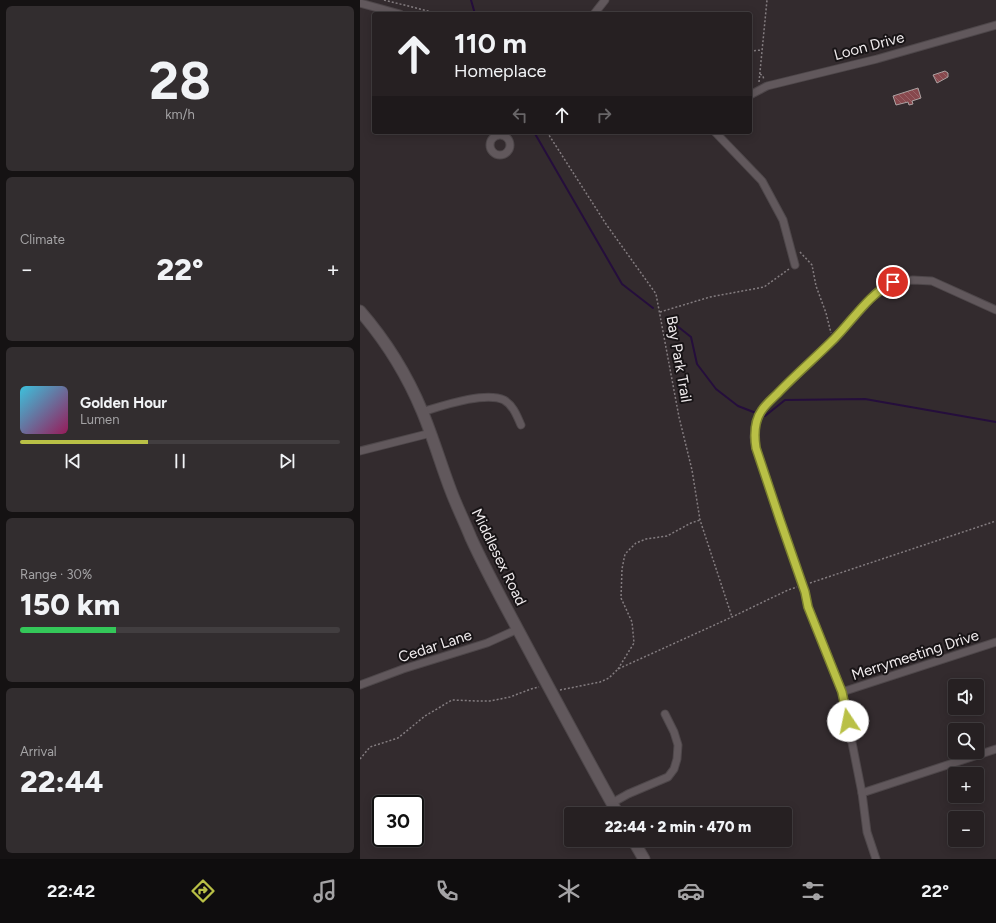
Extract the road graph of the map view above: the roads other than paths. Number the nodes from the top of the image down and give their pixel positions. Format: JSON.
{"nodes":[{"id":1,"x":605,"y":0,"type":"edge"},
{"id":2,"x":360,"y":3,"type":"edge"},
{"id":3,"x":393,"y":12,"type":"edge"},
{"id":4,"x":596,"y":12,"type":"edge"},
{"id":5,"x":996,"y":25,"type":"edge"},
{"id":6,"x":752,"y":94,"type":"edge"},
{"id":7,"x":717,"y":134,"type":"edge"},
{"id":8,"x":795,"y":265,"type":"road end"},
{"id":9,"x":996,"y":310,"type":"edge"},
{"id":10,"x":360,"y":311,"type":"edge"},
{"id":11,"x":422,"y":412,"type":"junction"},
{"id":12,"x":521,"y":424,"type":"dead end"},
{"id":13,"x":431,"y":433,"type":"junction"},
{"id":14,"x":360,"y":451,"type":"edge"},
{"id":15,"x":518,"y":629,"type":"junction"},
{"id":16,"x":996,"y":642,"type":"edge"},
{"id":17,"x":360,"y":685,"type":"edge"},
{"id":18,"x":842,"y":692,"type":"junction"},
{"id":19,"x":665,"y":714,"type":"dead end"},
{"id":20,"x":996,"y":749,"type":"edge"},
{"id":21,"x":862,"y":794,"type":"junction"},
{"id":22,"x":612,"y":803,"type":"junction"},
{"id":23,"x":614,"y":807,"type":"edge"},
{"id":24,"x":637,"y":847,"type":"edge"},
{"id":25,"x":644,"y":859,"type":"edge"},
{"id":26,"x":876,"y":859,"type":"edge"}],
"edges":[{"from":1,"to":4,"type":"street"},
{"from":2,"to":3,"type":"street"},
{"from":5,"to":6,"type":"street","name":"Loon Drive"},
{"from":7,"to":8,"type":"street"},
{"from":9,"to":18,"type":"street"},
{"from":10,"to":11,"type":"main road","name":"Middlesex Road"},
{"from":11,"to":12,"type":"street"},
{"from":11,"to":13,"type":"main road","name":"Middlesex Road"},
{"from":13,"to":14,"type":"street"},
{"from":13,"to":15,"type":"main road","name":"Middlesex Road"},
{"from":15,"to":17,"type":"street","name":"Cedar Lane"},
{"from":15,"to":22,"type":"main road","name":"Middlesex Road"},
{"from":16,"to":18,"type":"street","name":"Merrymeeting Drive"},
{"from":18,"to":21,"type":"street"},
{"from":19,"to":22,"type":"street"},
{"from":20,"to":21,"type":"street"},
{"from":21,"to":26,"type":"street"},
{"from":22,"to":23,"type":"main road","name":"Middlesex Road"},
{"from":24,"to":25,"type":"main road"}]}
